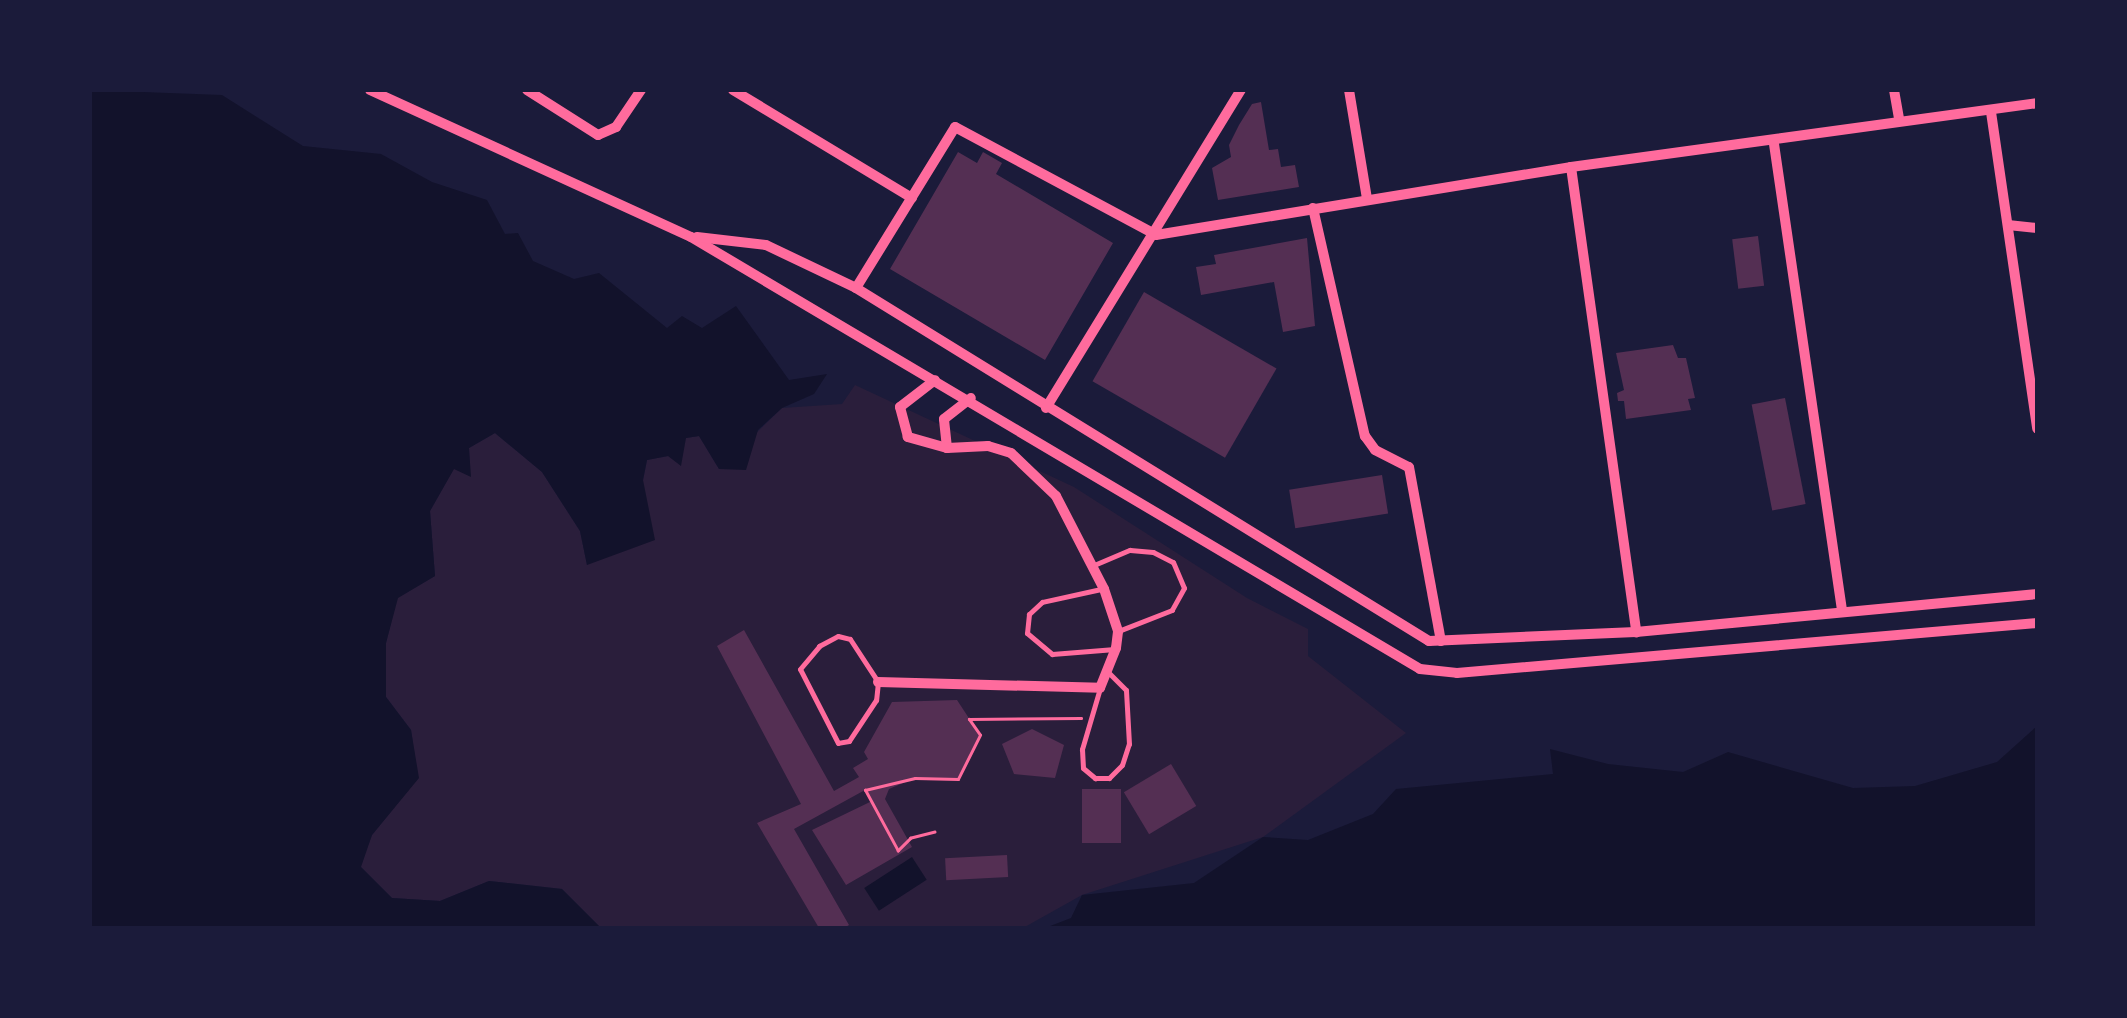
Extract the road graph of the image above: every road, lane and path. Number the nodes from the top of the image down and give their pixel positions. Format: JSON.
{"nodes":[{"id":1,"x":370,"y":90,"type":"edge"},
{"id":2,"x":527,"y":90,"type":"edge"},
{"id":3,"x":641,"y":90,"type":"edge"},
{"id":4,"x":733,"y":90,"type":"edge"},
{"id":5,"x":1240,"y":90,"type":"edge"},
{"id":6,"x":1349,"y":90,"type":"edge"},
{"id":7,"x":1894,"y":90,"type":"edge"},
{"id":8,"x":2037,"y":104,"type":"edge"},
{"id":9,"x":1991,"y":112,"type":"junction"},
{"id":10,"x":1899,"y":119,"type":"junction"},
{"id":11,"x":1774,"y":144,"type":"junction"},
{"id":12,"x":1571,"y":167,"type":"junction"},
{"id":13,"x":912,"y":198,"type":"junction"},
{"id":14,"x":1366,"y":199,"type":"junction"},
{"id":15,"x":1313,"y":208,"type":"junction"},
{"id":16,"x":2008,"y":225,"type":"junction"},
{"id":17,"x":2037,"y":228,"type":"edge"},
{"id":18,"x":1156,"y":235,"type":"junction"},
{"id":19,"x":691,"y":237,"type":"junction"},
{"id":20,"x":856,"y":288,"type":"junction"},
{"id":21,"x":935,"y":380,"type":"junction"},
{"id":22,"x":971,"y":398,"type":"junction"},
{"id":23,"x":1046,"y":408,"type":"junction"},
{"id":24,"x":2037,"y":427,"type":"edge"},
{"id":25,"x":947,"y":448,"type":"junction"},
{"id":26,"x":1094,"y":565,"type":"junction"},
{"id":27,"x":1104,"y":588,"type":"junction"},
{"id":28,"x":2037,"y":594,"type":"edge"},
{"id":29,"x":1842,"y":612,"type":"junction"},
{"id":30,"x":2037,"y":623,"type":"edge"},
{"id":31,"x":1118,"y":631,"type":"junction"},
{"id":32,"x":1636,"y":632,"type":"junction"},
{"id":33,"x":1442,"y":640,"type":"junction"},
{"id":34,"x":1116,"y":648,"type":"junction"},
{"id":35,"x":1110,"y":674,"type":"junction"},
{"id":36,"x":878,"y":682,"type":"junction"},
{"id":37,"x":1100,"y":688,"type":"junction"},
{"id":38,"x":1092,"y":717,"type":"junction"},
{"id":39,"x":934,"y":832,"type":"dead end"}],
"edges":[{"from":1,"to":19,"type":"street"},
{"from":2,"to":3,"type":"street"},
{"from":4,"to":13,"type":"street"},
{"from":5,"to":18,"type":"street"},
{"from":6,"to":14,"type":"street"},
{"from":7,"to":10,"type":"street"},
{"from":8,"to":9,"type":"street"},
{"from":9,"to":10,"type":"street"},
{"from":9,"to":16,"type":"street"},
{"from":10,"to":11,"type":"street"},
{"from":11,"to":12,"type":"street"},
{"from":11,"to":29,"type":"street"},
{"from":12,"to":14,"type":"street"},
{"from":12,"to":32,"type":"street"},
{"from":13,"to":18,"type":"street"},
{"from":13,"to":20,"type":"street"},
{"from":14,"to":15,"type":"street"},
{"from":15,"to":18,"type":"street"},
{"from":15,"to":33,"type":"street"},
{"from":16,"to":17,"type":"street"},
{"from":16,"to":24,"type":"street"},
{"from":18,"to":23,"type":"street"},
{"from":19,"to":20,"type":"street"},
{"from":19,"to":21,"type":"street"},
{"from":20,"to":23,"type":"street"},
{"from":21,"to":22,"type":"street"},
{"from":21,"to":25,"type":"street"},
{"from":22,"to":25,"type":"street"},
{"from":22,"to":30,"type":"street"},
{"from":23,"to":33,"type":"street"},
{"from":25,"to":26,"type":"street"},
{"from":26,"to":27,"type":"street"},
{"from":26,"to":31,"type":"lane"},
{"from":27,"to":31,"type":"street"},
{"from":27,"to":34,"type":"lane"},
{"from":28,"to":29,"type":"street"},
{"from":29,"to":32,"type":"street"},
{"from":31,"to":34,"type":"street"},
{"from":32,"to":33,"type":"street"},
{"from":34,"to":35,"type":"street"},
{"from":35,"to":37,"type":"street"},
{"from":35,"to":38,"type":"lane"},
{"from":36,"to":36,"type":"lane"},
{"from":36,"to":37,"type":"street"},
{"from":37,"to":38,"type":"lane"},
{"from":38,"to":39,"type":"path"}]}
